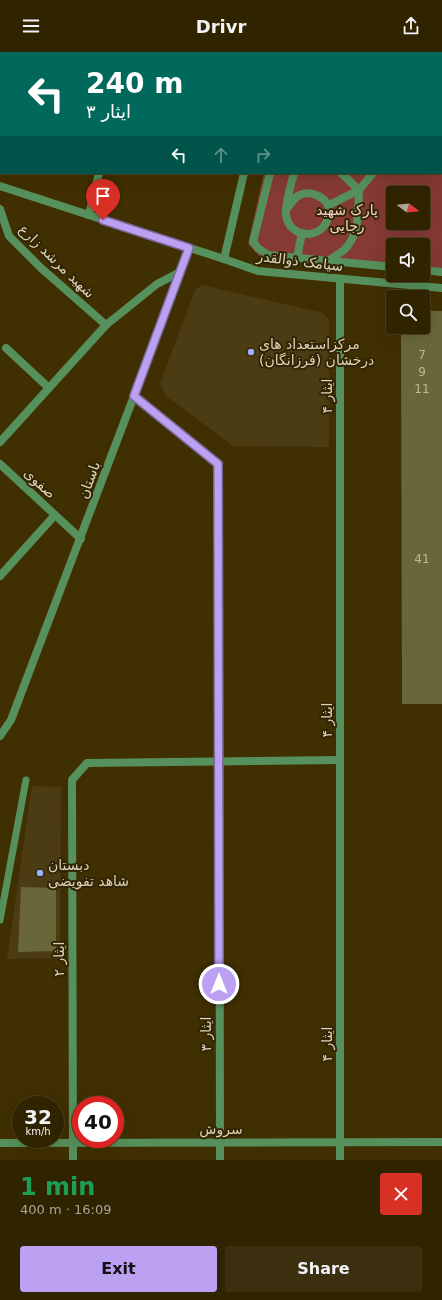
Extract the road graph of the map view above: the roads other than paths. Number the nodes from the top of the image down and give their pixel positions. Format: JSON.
{"nodes":[{"id":1,"x":99,"y":174,"type":"edge"},
{"id":2,"x":244,"y":174,"type":"edge"},
{"id":3,"x":270,"y":174,"type":"edge"},
{"id":4,"x":294,"y":174,"type":"edge"},
{"id":5,"x":342,"y":174,"type":"edge"},
{"id":6,"x":372,"y":174,"type":"edge"},
{"id":7,"x":1,"y":188,"type":"edge"},
{"id":8,"x":359,"y":190,"type":"junction"},
{"id":9,"x":329,"y":205,"type":"junction"},
{"id":10,"x":0,"y":209,"type":"edge"},
{"id":11,"x":286,"y":210,"type":"junction"},
{"id":12,"x":89,"y":215,"type":"junction"},
{"id":13,"x":302,"y":233,"type":"junction"},
{"id":14,"x":189,"y":248,"type":"junction"},
{"id":15,"x":296,"y":258,"type":"junction"},
{"id":16,"x":224,"y":259,"type":"junction"},
{"id":17,"x":328,"y":261,"type":"junction"},
{"id":18,"x":386,"y":266,"type":"edge"},
{"id":19,"x":430,"y":271,"type":"edge"},
{"id":20,"x":180,"y":272,"type":"junction"},
{"id":21,"x":442,"y":272,"type":"edge"},
{"id":22,"x":340,"y":279,"type":"junction"},
{"id":23,"x":442,"y":288,"type":"edge"},
{"id":24,"x":106,"y":325,"type":"junction"},
{"id":25,"x":6,"y":348,"type":"dead end"},
{"id":26,"x":49,"y":388,"type":"junction"},
{"id":27,"x":134,"y":396,"type":"junction"},
{"id":28,"x":0,"y":442,"type":"edge"},
{"id":29,"x":0,"y":464,"type":"edge"},
{"id":30,"x":55,"y":515,"type":"junction"},
{"id":31,"x":81,"y":538,"type":"junction"},
{"id":32,"x":0,"y":576,"type":"edge"},
{"id":33,"x":0,"y":736,"type":"edge"},
{"id":34,"x":340,"y":760,"type":"junction"},
{"id":35,"x":219,"y":761,"type":"junction"},
{"id":36,"x":26,"y":780,"type":"dead end"},
{"id":37,"x":0,"y":920,"type":"edge"},
{"id":38,"x":73,"y":1096,"type":"edge"},
{"id":39,"x":220,"y":1142,"type":"junction"},
{"id":40,"x":340,"y":1142,"type":"junction"},
{"id":41,"x":442,"y":1142,"type":"edge"},
{"id":42,"x":0,"y":1143,"type":"edge"},
{"id":43,"x":72,"y":1143,"type":"edge"},
{"id":44,"x":124,"y":1143,"type":"edge"},
{"id":45,"x":73,"y":1148,"type":"edge"},
{"id":46,"x":73,"y":1160,"type":"edge"},
{"id":47,"x":220,"y":1160,"type":"edge"},
{"id":48,"x":340,"y":1160,"type":"edge"}],
"edges":[{"from":1,"to":12,"type":"street"},
{"from":2,"to":16,"type":"street"},
{"from":3,"to":15,"type":"street"},
{"from":4,"to":11,"type":"street"},
{"from":5,"to":8,"type":"street"},
{"from":6,"to":8,"type":"street"},
{"from":7,"to":12,"type":"street","name":"سیامک ذوالقدر"},
{"from":8,"to":9,"type":"street"},
{"from":8,"to":17,"type":"street"},
{"from":9,"to":11,"type":"street"},
{"from":9,"to":13,"type":"street"},
{"from":10,"to":24,"type":"street","name":"شهید مرشد زارع"},
{"from":11,"to":13,"type":"street"},
{"from":12,"to":14,"type":"street","name":"سیامک ذوالقدر"},
{"from":13,"to":15,"type":"street"},
{"from":14,"to":16,"type":"street","name":"سیامک ذوالقدر"},
{"from":14,"to":20,"type":"street","name":"باستان"},
{"from":15,"to":17,"type":"street"},
{"from":16,"to":22,"type":"street","name":"سیامک ذوالقدر"},
{"from":17,"to":18,"type":"street"},
{"from":19,"to":21,"type":"street"},
{"from":20,"to":24,"type":"street"},
{"from":20,"to":27,"type":"street","name":"باستان"},
{"from":22,"to":23,"type":"street","name":"سیامک ذوالقدر"},
{"from":22,"to":34,"type":"street","name":"ایثار ۴"},
{"from":24,"to":26,"type":"street"},
{"from":25,"to":26,"type":"street"},
{"from":26,"to":28,"type":"street"},
{"from":27,"to":31,"type":"street","name":"باستان"},
{"from":27,"to":35,"type":"street","name":"ایثار ۳"},
{"from":29,"to":30,"type":"street","name":"صفوی"},
{"from":30,"to":31,"type":"street","name":"صفوی"},
{"from":30,"to":32,"type":"street"},
{"from":31,"to":33,"type":"street","name":"باستان"},
{"from":34,"to":35,"type":"street"},
{"from":34,"to":40,"type":"street","name":"ایثار ۴"},
{"from":35,"to":38,"type":"street","name":"ایثار ۲"},
{"from":35,"to":39,"type":"street","name":"ایثار ۳"},
{"from":36,"to":37,"type":"lane"},
{"from":39,"to":40,"type":"street","name":"سروش"},
{"from":39,"to":44,"type":"street","name":"سروش"},
{"from":39,"to":47,"type":"street","name":"ایثار ۳"},
{"from":40,"to":41,"type":"street","name":"سروش"},
{"from":40,"to":48,"type":"street","name":"ایثار ۴"},
{"from":42,"to":43,"type":"street","name":"سروش"},
{"from":45,"to":46,"type":"street","name":"ایثار ۲"}]}
